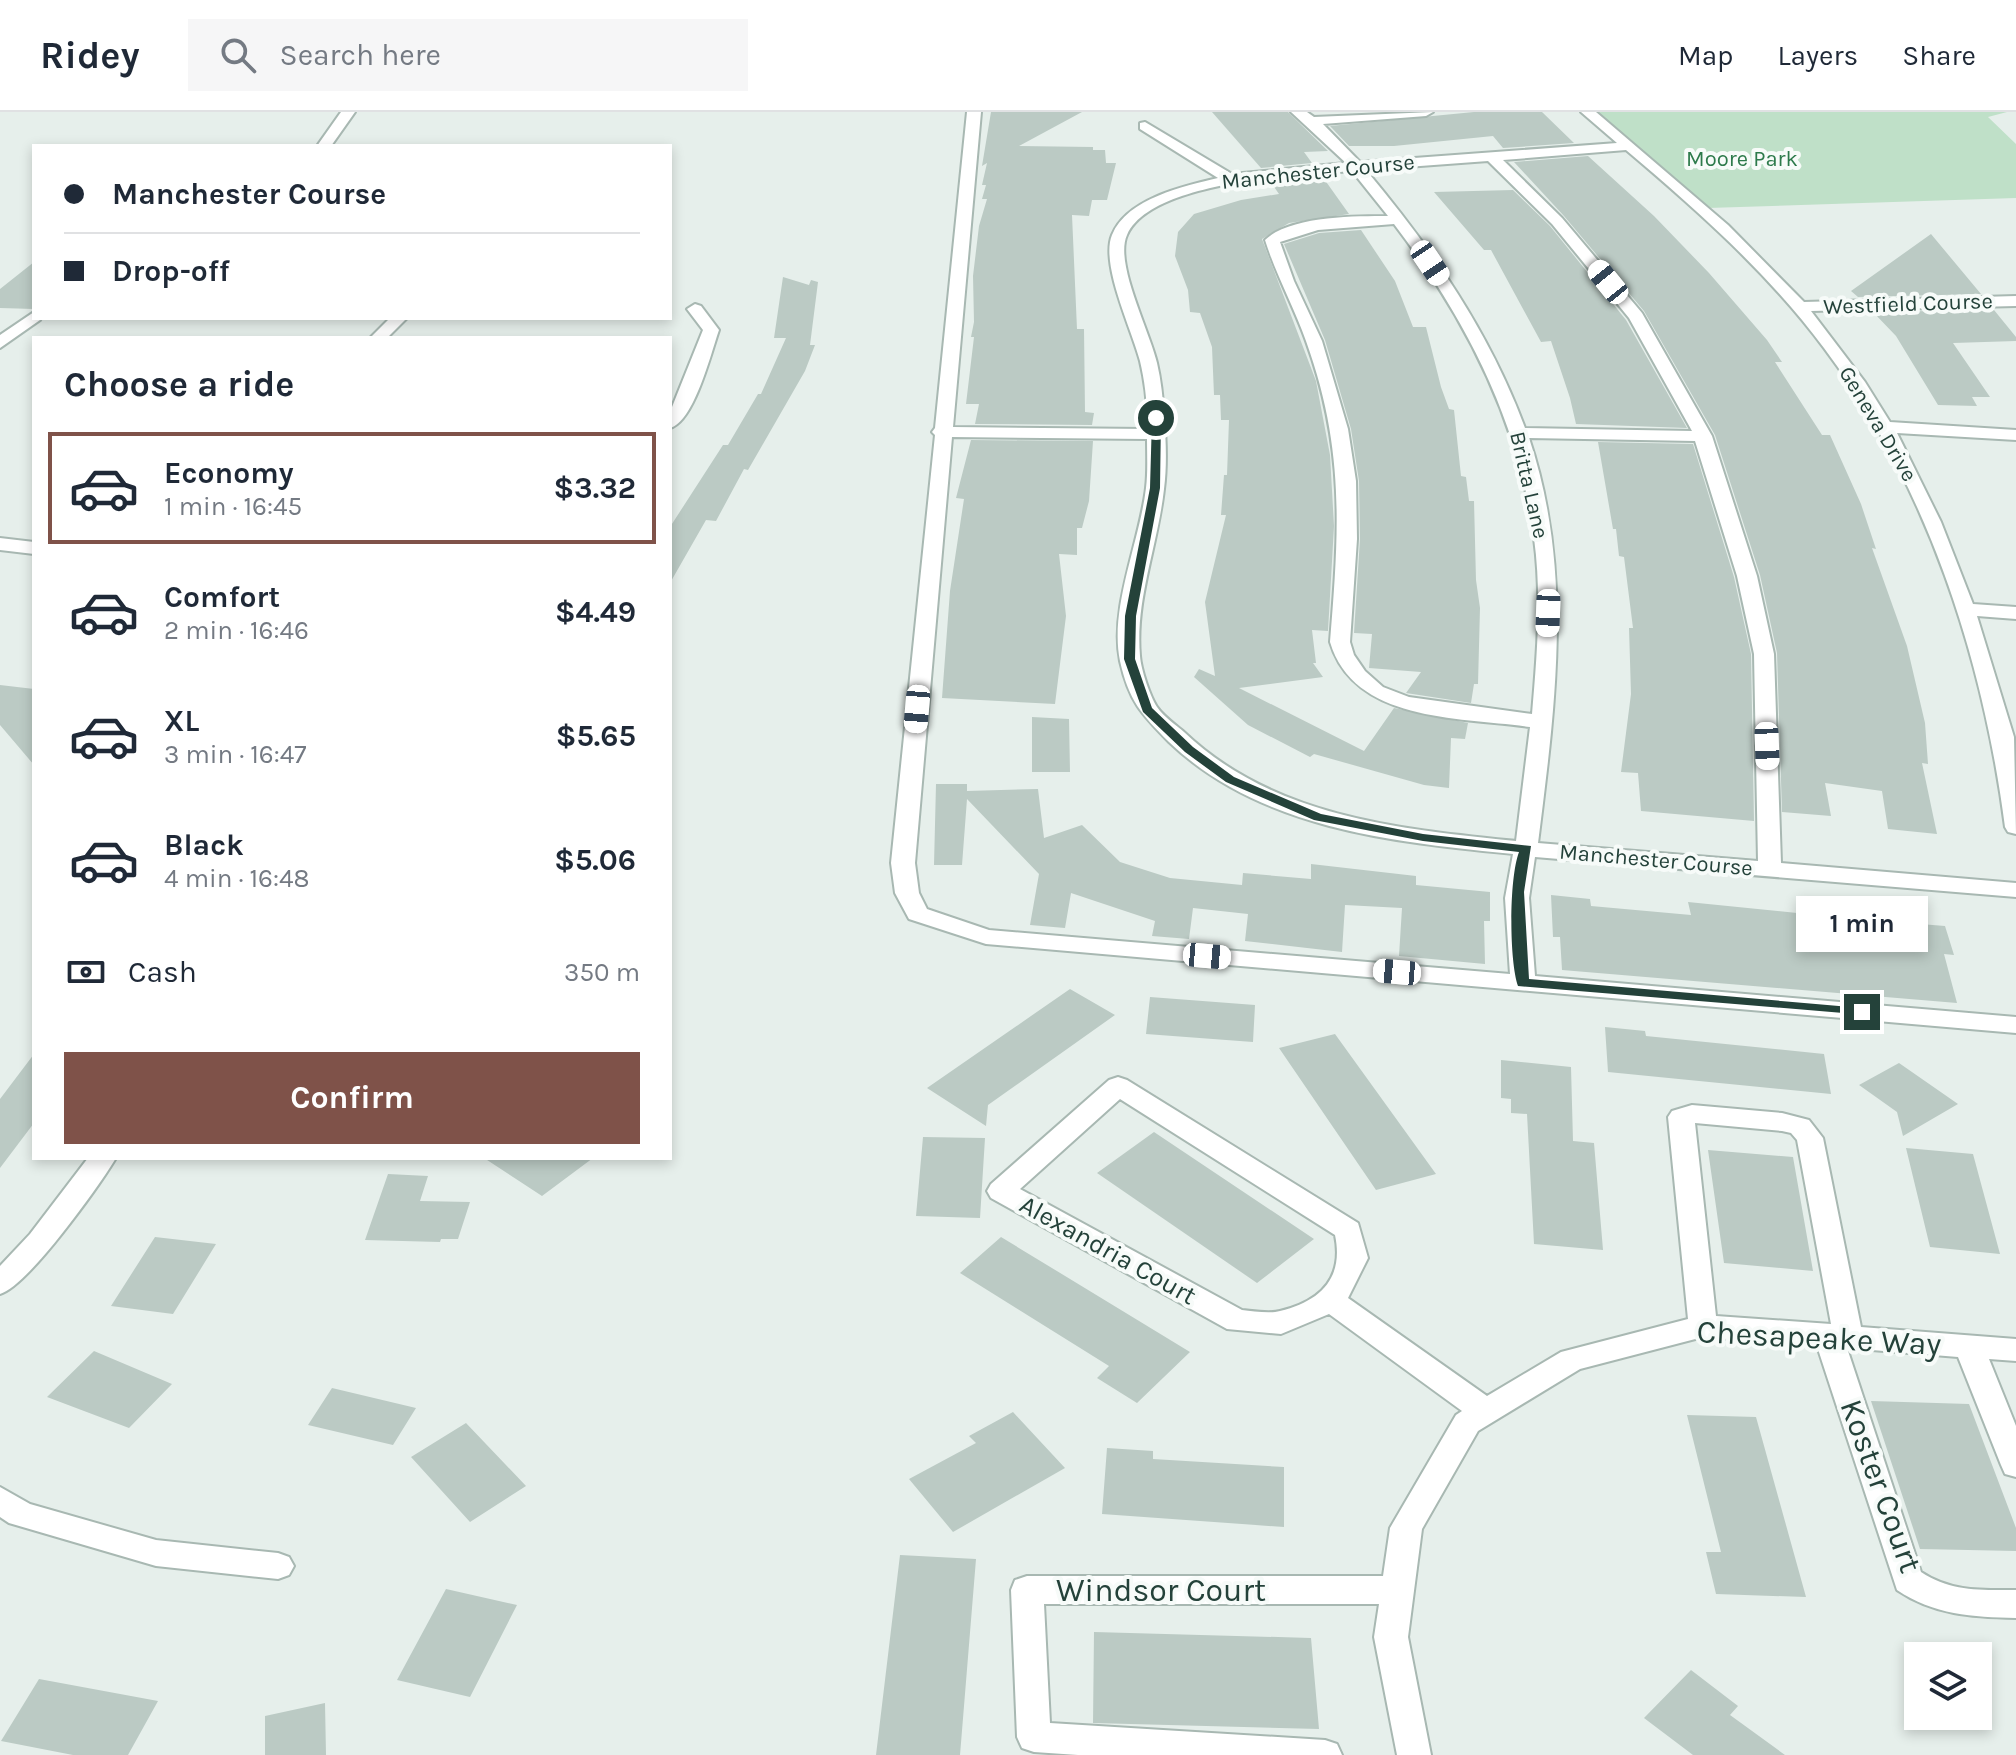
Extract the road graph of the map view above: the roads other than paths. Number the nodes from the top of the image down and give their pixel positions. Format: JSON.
{"nodes":[{"id":1,"x":348,"y":112,"type":"edge"},
{"id":2,"x":974,"y":112,"type":"edge"},
{"id":3,"x":1298,"y":112,"type":"edge"},
{"id":4,"x":1426,"y":112,"type":"edge"},
{"id":5,"x":1588,"y":112,"type":"edge"},
{"id":6,"x":1312,"y":121,"type":"junction"},
{"id":7,"x":1145,"y":126,"type":"dead end"},
{"id":8,"x":326,"y":144,"type":"edge"},
{"id":9,"x":1630,"y":146,"type":"junction"},
{"id":10,"x":1490,"y":155,"type":"junction"},
{"id":11,"x":1355,"y":167,"type":"junction"},
{"id":12,"x":1230,"y":179,"type":"junction"},
{"id":13,"x":1398,"y":220,"type":"junction"},
{"id":14,"x":2016,"y":301,"type":"edge"},
{"id":15,"x":1800,"y":307,"type":"junction"},
{"id":16,"x":695,"y":309,"type":"dead end"},
{"id":17,"x":32,"y":319,"type":"edge"},
{"id":18,"x":397,"y":320,"type":"edge"},
{"id":19,"x":380,"y":336,"type":"edge"},
{"id":20,"x":0,"y":343,"type":"edge"},
{"id":21,"x":672,"y":420,"type":"edge"},
{"id":22,"x":1885,"y":427,"type":"junction"},
{"id":23,"x":941,"y":432,"type":"junction"},
{"id":24,"x":1518,"y":433,"type":"junction"},
{"id":25,"x":1156,"y":434,"type":"junction"},
{"id":26,"x":2016,"y":435,"type":"edge"},
{"id":27,"x":1703,"y":436,"type":"junction"},
{"id":28,"x":0,"y":544,"type":"edge"},
{"id":29,"x":32,"y":548,"type":"edge"},
{"id":30,"x":1967,"y":609,"type":"junction"},
{"id":31,"x":2016,"y":613,"type":"edge"},
{"id":32,"x":1541,"y":722,"type":"junction"},
{"id":33,"x":2016,"y":827,"type":"edge"},
{"id":34,"x":1526,"y":849,"type":"junction"},
{"id":35,"x":1770,"y":869,"type":"junction"},
{"id":36,"x":2016,"y":890,"type":"edge"},
{"id":37,"x":1523,"y":983,"type":"junction"},
{"id":38,"x":2016,"y":1025,"type":"edge"},
{"id":39,"x":101,"y":1160,"type":"edge"},
{"id":40,"x":0,"y":1284,"type":"edge"},
{"id":41,"x":1331,"y":1301,"type":"junction"},
{"id":42,"x":1703,"y":1326,"type":"junction"},
{"id":43,"x":1838,"y":1334,"type":"junction"},
{"id":44,"x":1969,"y":1346,"type":"junction"},
{"id":45,"x":2016,"y":1350,"type":"edge"},
{"id":46,"x":1486,"y":1412,"type":"junction"},
{"id":47,"x":2016,"y":1465,"type":"edge"},
{"id":48,"x":0,"y":1500,"type":"edge"},
{"id":49,"x":278,"y":1566,"type":"dead end"},
{"id":50,"x":1397,"y":1590,"type":"junction"},
{"id":51,"x":2016,"y":1604,"type":"edge"},
{"id":52,"x":1325,"y":1755,"type":"edge"},
{"id":53,"x":1414,"y":1755,"type":"edge"}],
"edges":[{"from":1,"to":8,"type":"street"},
{"from":2,"to":23,"type":"street"},
{"from":3,"to":6,"type":"street","name":"Britta Lane"},
{"from":4,"to":6,"type":"street"},
{"from":5,"to":9,"type":"street","name":"Geneva Drive"},
{"from":6,"to":11,"type":"street","name":"Britta Lane"},
{"from":7,"to":12,"type":"street"},
{"from":9,"to":10,"type":"street","name":"Manchester Course"},
{"from":9,"to":15,"type":"street","name":"Geneva Drive"},
{"from":10,"to":11,"type":"street","name":"Manchester Course"},
{"from":10,"to":27,"type":"street"},
{"from":11,"to":12,"type":"street","name":"Manchester Course"},
{"from":11,"to":13,"type":"street","name":"Britta Lane"},
{"from":12,"to":25,"type":"street","name":"Manchester Course"},
{"from":13,"to":24,"type":"street","name":"Britta Lane"},
{"from":13,"to":32,"type":"street"},
{"from":14,"to":15,"type":"street","name":"Westfield Course"},
{"from":15,"to":22,"type":"street","name":"Geneva Drive"},
{"from":16,"to":21,"type":"street"},
{"from":17,"to":20,"type":"street"},
{"from":18,"to":19,"type":"street"},
{"from":22,"to":26,"type":"street"},
{"from":22,"to":30,"type":"street","name":"Geneva Drive"},
{"from":23,"to":25,"type":"street"},
{"from":23,"to":37,"type":"street"},
{"from":24,"to":27,"type":"street"},
{"from":24,"to":32,"type":"street","name":"Britta Lane"},
{"from":25,"to":34,"type":"street","name":"Manchester Course"},
{"from":27,"to":35,"type":"street"},
{"from":28,"to":29,"type":"street"},
{"from":30,"to":31,"type":"street"},
{"from":30,"to":33,"type":"street","name":"Geneva Drive"},
{"from":32,"to":34,"type":"street","name":"Britta Lane"},
{"from":34,"to":35,"type":"street","name":"Manchester Course"},
{"from":34,"to":37,"type":"street","name":"Britta Lane"},
{"from":35,"to":36,"type":"street","name":"Manchester Course"},
{"from":37,"to":38,"type":"street"},
{"from":39,"to":40,"type":"street"},
{"from":41,"to":41,"type":"street","name":"Alexandria Court"},
{"from":41,"to":46,"type":"street"},
{"from":42,"to":43,"type":"street","name":"Chesapeake Way"},
{"from":42,"to":43,"type":"street","name":"Koster Court"},
{"from":42,"to":46,"type":"street","name":"Chesapeake Way"},
{"from":43,"to":44,"type":"street","name":"Chesapeake Way"},
{"from":43,"to":51,"type":"street","name":"Koster Court"},
{"from":44,"to":45,"type":"street","name":"Chesapeake Way"},
{"from":44,"to":47,"type":"street"},
{"from":46,"to":50,"type":"street","name":"Chesapeake Way"},
{"from":48,"to":49,"type":"street"},
{"from":50,"to":52,"type":"street","name":"Windsor Court"},
{"from":50,"to":53,"type":"street","name":"Chesapeake Way"}]}
